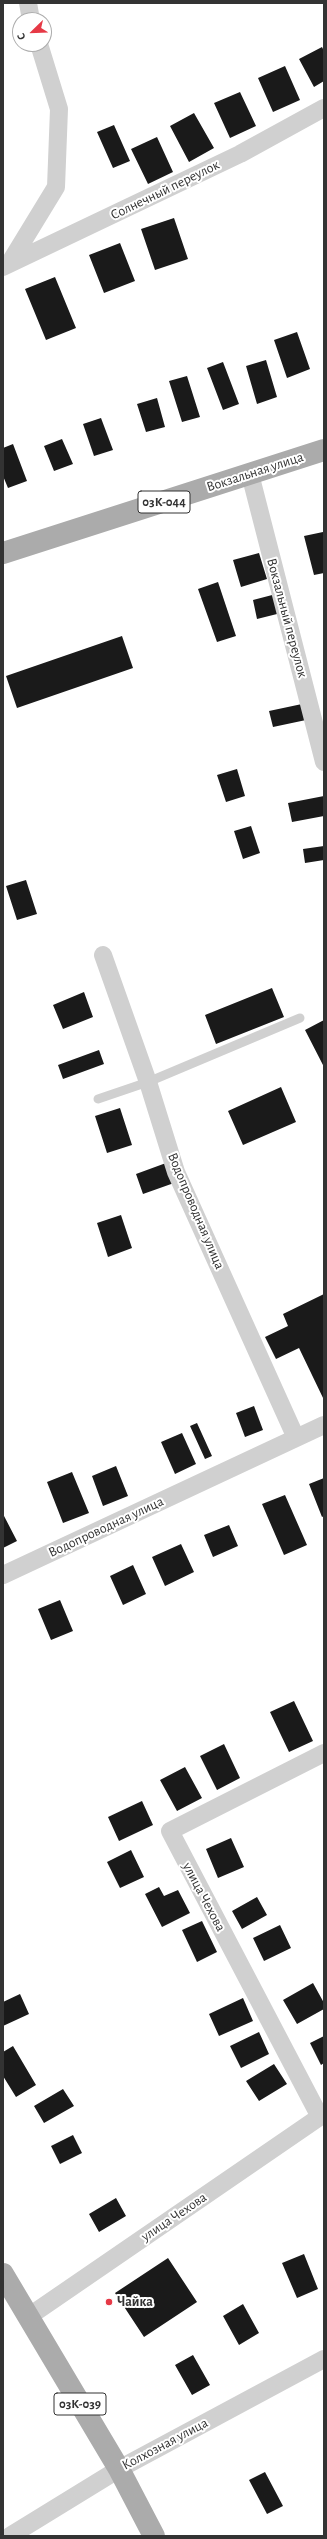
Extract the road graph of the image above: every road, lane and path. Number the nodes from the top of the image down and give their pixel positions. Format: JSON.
{"nodes":[{"id":1,"x":41,"y":52,"type":"edge"},
{"id":2,"x":324,"y":108,"type":"edge"},
{"id":3,"x":6,"y":265,"type":"edge"},
{"id":4,"x":324,"y":450,"type":"edge"},
{"id":5,"x":250,"y":474,"type":"junction"},
{"id":6,"x":3,"y":553,"type":"edge"},
{"id":7,"x":324,"y":762,"type":"edge"},
{"id":8,"x":103,"y":955,"type":"dead end"},
{"id":9,"x":300,"y":1018,"type":"dead end"},
{"id":10,"x":148,"y":1082,"type":"junction"},
{"id":11,"x":98,"y":1099,"type":"dead end"},
{"id":12,"x":324,"y":1425,"type":"edge"},
{"id":13,"x":296,"y":1438,"type":"junction"},
{"id":14,"x":3,"y":1575,"type":"edge"},
{"id":15,"x":324,"y":1752,"type":"edge"},
{"id":16,"x":322,"y":2115,"type":"edge"},
{"id":17,"x":3,"y":2274,"type":"edge"},
{"id":18,"x":28,"y":2317,"type":"junction"},
{"id":19,"x":324,"y":2359,"type":"edge"},
{"id":20,"x":119,"y":2469,"type":"junction"},
{"id":21,"x":10,"y":2536,"type":"edge"},
{"id":22,"x":154,"y":2536,"type":"edge"}],
"edges":[{"from":1,"to":3,"type":"street"},
{"from":2,"to":3,"type":"street","name":"Солнечный переулок"},
{"from":4,"to":5,"type":"main road","name":"Вокзальная улица","number":"03К-044"},
{"from":5,"to":6,"type":"main road","name":"Вокзальная улица","number":"03К-044"},
{"from":5,"to":7,"type":"street","name":"Вокзальный переулок"},
{"from":8,"to":10,"type":"street","name":"Водопроводная улица"},
{"from":9,"to":10,"type":"lane"},
{"from":10,"to":11,"type":"lane"},
{"from":10,"to":13,"type":"street","name":"Водопроводная улица"},
{"from":12,"to":13,"type":"street","name":"Водопроводная улица"},
{"from":13,"to":14,"type":"street","name":"Водопроводная улица"},
{"from":15,"to":16,"type":"street","name":"улица Чехова"},
{"from":16,"to":18,"type":"street","name":"улица Чехова"},
{"from":17,"to":18,"type":"main road","number":"03К-039"},
{"from":18,"to":20,"type":"main road","number":"03К-039"},
{"from":19,"to":20,"type":"street","name":"Колхозная улица"},
{"from":20,"to":21,"type":"street","name":"Колхозная улица"},
{"from":20,"to":22,"type":"main road","number":"03К-039"}]}
